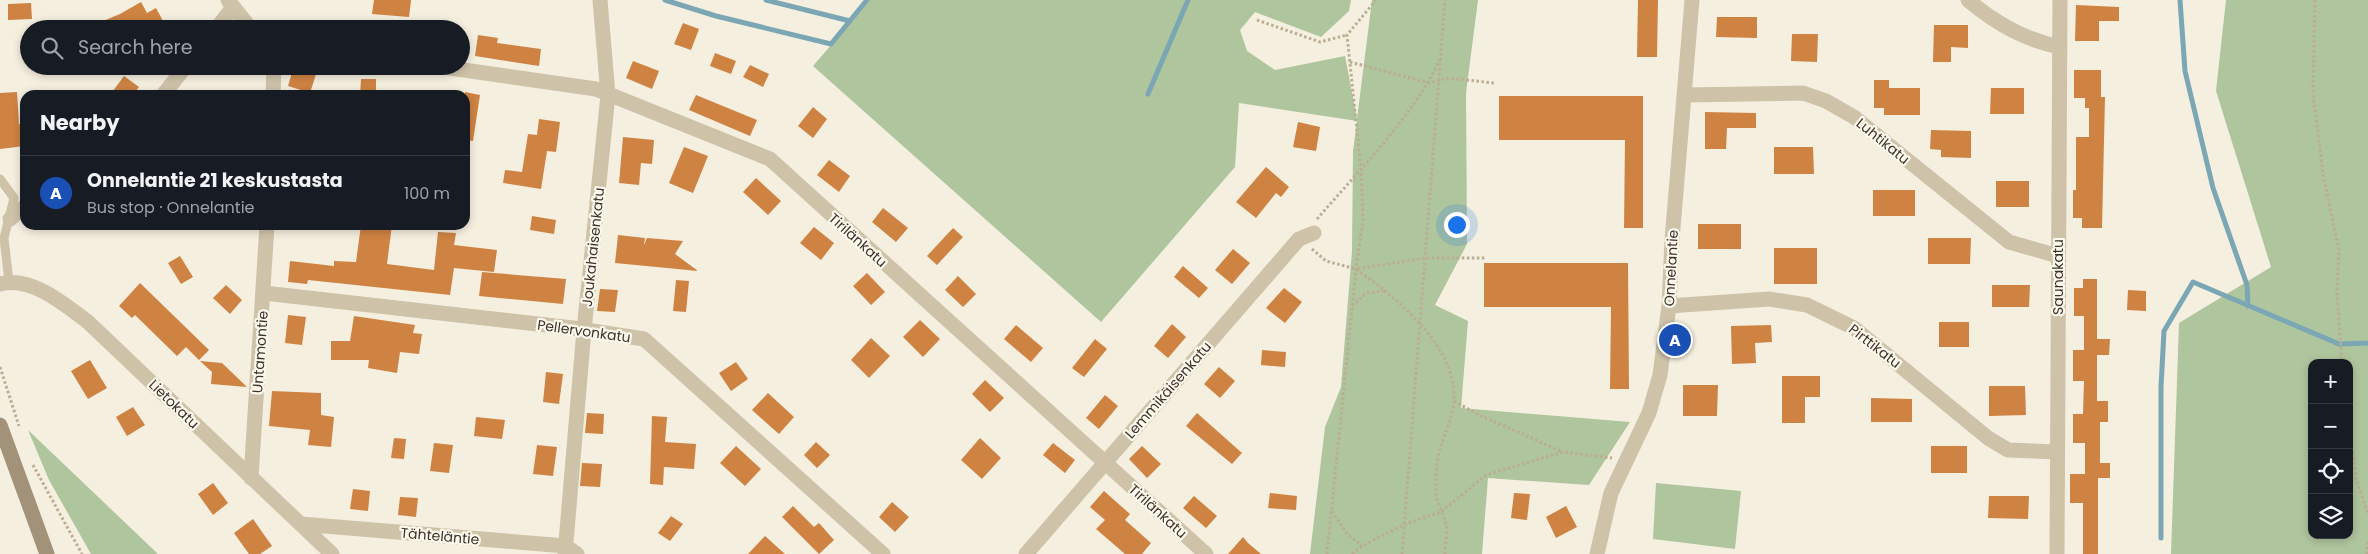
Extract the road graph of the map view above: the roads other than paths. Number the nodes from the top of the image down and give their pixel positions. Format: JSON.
{"nodes":[{"id":1,"x":600,"y":0,"type":"edge"},
{"id":2,"x":1692,"y":0,"type":"edge"},
{"id":3,"x":1968,"y":0,"type":"edge"},
{"id":4,"x":2060,"y":0,"type":"edge"},
{"id":5,"x":230,"y":4,"type":"edge"},
{"id":6,"x":221,"y":20,"type":"edge"},
{"id":7,"x":243,"y":20,"type":"edge"},
{"id":8,"x":2060,"y":48,"type":"junction"},
{"id":9,"x":470,"y":71,"type":"edge"},
{"id":10,"x":179,"y":75,"type":"edge"},
{"id":11,"x":274,"y":75,"type":"edge"},
{"id":12,"x":167,"y":90,"type":"edge"},
{"id":13,"x":273,"y":90,"type":"edge"},
{"id":14,"x":608,"y":94,"type":"junction"},
{"id":15,"x":1685,"y":95,"type":"junction"},
{"id":16,"x":0,"y":179,"type":"edge"},
{"id":17,"x":20,"y":210,"type":"edge"},
{"id":18,"x":10,"y":219,"type":"junction"},
{"id":19,"x":267,"y":230,"type":"edge"},
{"id":20,"x":1314,"y":233,"type":"dead end"},
{"id":21,"x":2058,"y":256,"type":"junction"},
{"id":22,"x":5,"y":283,"type":"edge"},
{"id":23,"x":264,"y":293,"type":"junction"},
{"id":24,"x":1669,"y":306,"type":"junction"},
{"id":25,"x":584,"y":330,"type":"junction"},
{"id":26,"x":0,"y":425,"type":"edge"},
{"id":27,"x":2057,"y":452,"type":"junction"},
{"id":28,"x":1104,"y":463,"type":"junction"},
{"id":29,"x":251,"y":478,"type":"junction"},
{"id":30,"x":301,"y":524,"type":"junction"},
{"id":31,"x":569,"y":551,"type":"edge"},
{"id":32,"x":47,"y":554,"type":"edge"},
{"id":33,"x":332,"y":554,"type":"edge"},
{"id":34,"x":882,"y":554,"type":"edge"},
{"id":35,"x":1026,"y":554,"type":"edge"},
{"id":36,"x":1206,"y":554,"type":"edge"},
{"id":37,"x":1597,"y":554,"type":"edge"},
{"id":38,"x":2057,"y":554,"type":"edge"}],
"edges":[{"from":1,"to":14,"type":"street","name":"Joukahaisenkatu"},
{"from":2,"to":15,"type":"street","name":"Onnelantie"},
{"from":3,"to":8,"type":"street"},
{"from":4,"to":8,"type":"street","name":"Saunakatu"},
{"from":5,"to":6,"type":"street"},
{"from":5,"to":7,"type":"street"},
{"from":8,"to":21,"type":"street","name":"Saunakatu"},
{"from":9,"to":14,"type":"street","name":"Tirilänkatu"},
{"from":10,"to":12,"type":"street"},
{"from":11,"to":13,"type":"street"},
{"from":14,"to":25,"type":"street","name":"Joukahaisenkatu"},
{"from":14,"to":28,"type":"street","name":"Tirilänkatu"},
{"from":15,"to":21,"type":"street","name":"Luhtikatu"},
{"from":15,"to":24,"type":"street","name":"Onnelantie"},
{"from":16,"to":18,"type":"lane"},
{"from":17,"to":18,"type":"street"},
{"from":18,"to":22,"type":"lane"},
{"from":19,"to":23,"type":"street","name":"Untamontie"},
{"from":20,"to":28,"type":"street","name":"Lemmikäisenkatu"},
{"from":21,"to":27,"type":"street","name":"Saunakatu"},
{"from":22,"to":29,"type":"street","name":"Lietokatu"},
{"from":23,"to":25,"type":"street","name":"Pellervonkatu"},
{"from":23,"to":29,"type":"street","name":"Untamontie"},
{"from":24,"to":27,"type":"street","name":"Pirttikatu"},
{"from":24,"to":37,"type":"street","name":"Onnelantie"},
{"from":25,"to":31,"type":"street","name":"Joukahaisenkatu"},
{"from":25,"to":34,"type":"street","name":"Pellervonkatu"},
{"from":26,"to":32,"type":"main road"},
{"from":27,"to":38,"type":"street","name":"Saunakatu"},
{"from":28,"to":35,"type":"street","name":"Lemmikäisenkatu"},
{"from":28,"to":36,"type":"street","name":"Tirilänkatu"},
{"from":29,"to":30,"type":"street","name":"Lietokatu"},
{"from":30,"to":31,"type":"street","name":"Tähteläntie"},
{"from":30,"to":33,"type":"street","name":"Lietokatu"}]}
